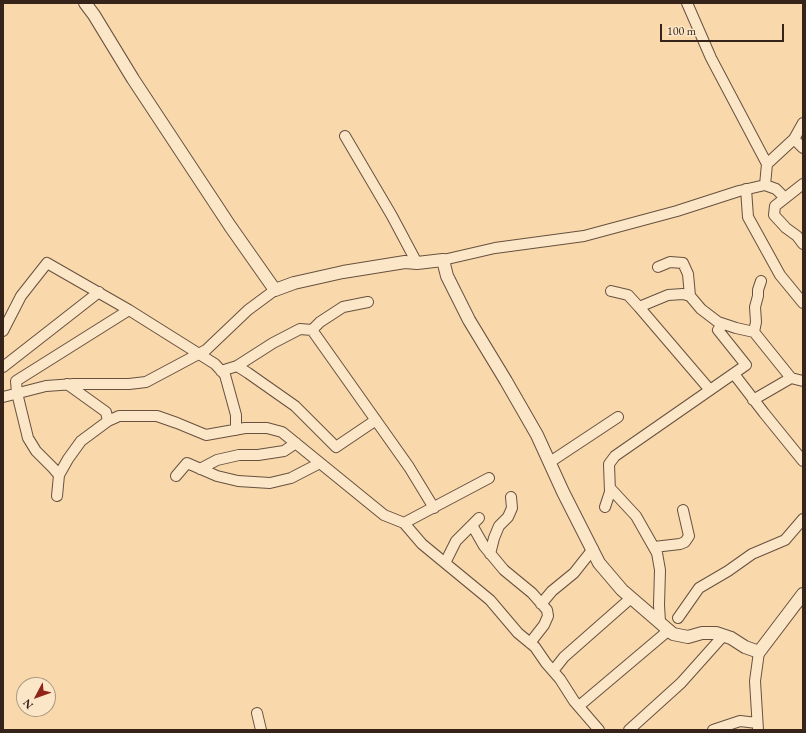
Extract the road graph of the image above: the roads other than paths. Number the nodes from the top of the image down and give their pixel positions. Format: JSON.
{"nodes":[{"id":1,"x":85,"y":3,"type":"edge"},
{"id":2,"x":687,"y":3,"type":"edge"},
{"id":3,"x":803,"y":123,"type":"edge"},
{"id":4,"x":345,"y":136,"type":"dead end"},
{"id":5,"x":794,"y":139,"type":"junction"},
{"id":6,"x":803,"y":148,"type":"edge"},
{"id":7,"x":767,"y":164,"type":"junction"},
{"id":8,"x":803,"y":184,"type":"edge"},
{"id":9,"x":765,"y":185,"type":"junction"},
{"id":10,"x":746,"y":189,"type":"junction"},
{"id":11,"x":785,"y":198,"type":"junction"},
{"id":12,"x":803,"y":244,"type":"edge"},
{"id":13,"x":443,"y":260,"type":"junction"},
{"id":14,"x":417,"y":263,"type":"junction"},
{"id":15,"x":658,"y":267,"type":"dead end"},
{"id":16,"x":761,"y":281,"type":"dead end"},
{"id":17,"x":275,"y":290,"type":"junction"},
{"id":18,"x":611,"y":291,"type":"dead end"},
{"id":19,"x":99,"y":292,"type":"junction"},
{"id":20,"x":690,"y":296,"type":"junction"},
{"id":21,"x":368,"y":302,"type":"dead end"},
{"id":22,"x":803,"y":303,"type":"edge"},
{"id":23,"x":639,"y":307,"type":"junction"},
{"id":24,"x":129,"y":310,"type":"junction"},
{"id":25,"x":723,"y":324,"type":"junction"},
{"id":26,"x":312,"y":330,"type":"junction"},
{"id":27,"x":3,"y":331,"type":"edge"},
{"id":28,"x":754,"y":332,"type":"junction"},
{"id":29,"x":198,"y":354,"type":"junction"},
{"id":30,"x":237,"y":366,"type":"junction"},
{"id":31,"x":3,"y":367,"type":"edge"},
{"id":32,"x":222,"y":371,"type":"junction"},
{"id":33,"x":734,"y":374,"type":"junction"},
{"id":34,"x":791,"y":378,"type":"junction"},
{"id":35,"x":803,"y":381,"type":"edge"},
{"id":36,"x":67,"y":384,"type":"junction"},
{"id":37,"x":710,"y":390,"type":"junction"},
{"id":38,"x":17,"y":394,"type":"junction"},
{"id":39,"x":3,"y":397,"type":"edge"},
{"id":40,"x":754,"y":400,"type":"junction"},
{"id":41,"x":618,"y":416,"type":"dead end"},
{"id":42,"x":376,"y":420,"type":"junction"},
{"id":43,"x":108,"y":422,"type":"junction"},
{"id":44,"x":236,"y":430,"type":"junction"},
{"id":45,"x":296,"y":443,"type":"junction"},
{"id":46,"x":803,"y":461,"type":"edge"},
{"id":47,"x":550,"y":462,"type":"junction"},
{"id":48,"x":320,"y":463,"type":"junction"},
{"id":49,"x":200,"y":469,"type":"junction"},
{"id":50,"x":59,"y":475,"type":"junction"},
{"id":51,"x":176,"y":476,"type":"dead end"},
{"id":52,"x":489,"y":478,"type":"dead end"},
{"id":53,"x":610,"y":488,"type":"junction"},
{"id":54,"x":57,"y":496,"type":"dead end"},
{"id":55,"x":511,"y":496,"type":"dead end"},
{"id":56,"x":605,"y":507,"type":"dead end"},
{"id":57,"x":434,"y":508,"type":"junction"},
{"id":58,"x":683,"y":510,"type":"dead end"},
{"id":59,"x":803,"y":519,"type":"edge"},
{"id":60,"x":404,"y":523,"type":"junction"},
{"id":61,"x":654,"y":546,"type":"junction"},
{"id":62,"x":593,"y":549,"type":"junction"},
{"id":63,"x":490,"y":554,"type":"junction"},
{"id":64,"x":445,"y":563,"type":"junction"},
{"id":65,"x":803,"y":594,"type":"edge"},
{"id":66,"x":631,"y":598,"type":"junction"},
{"id":67,"x":541,"y":604,"type":"junction"},
{"id":68,"x":678,"y":618,"type":"dead end"},
{"id":69,"x":665,"y":626,"type":"junction"},
{"id":70,"x":723,"y":636,"type":"junction"},
{"id":71,"x":530,"y":643,"type":"junction"},
{"id":72,"x":759,"y":652,"type":"junction"},
{"id":73,"x":553,"y":671,"type":"junction"},
{"id":74,"x":579,"y":706,"type":"junction"},
{"id":75,"x":256,"y":713,"type":"dead end"},
{"id":76,"x":758,"y":726,"type":"edge"},
{"id":77,"x":261,"y":730,"type":"edge"},
{"id":78,"x":599,"y":730,"type":"edge"},
{"id":79,"x":629,"y":730,"type":"edge"},
{"id":80,"x":713,"y":730,"type":"edge"}],
"edges":[{"from":1,"to":17,"type":"street"},
{"from":2,"to":7,"type":"street"},
{"from":3,"to":5,"type":"street"},
{"from":4,"to":14,"type":"street"},
{"from":5,"to":6,"type":"street"},
{"from":5,"to":7,"type":"street"},
{"from":7,"to":9,"type":"street"},
{"from":8,"to":11,"type":"street"},
{"from":9,"to":10,"type":"street"},
{"from":9,"to":11,"type":"street"},
{"from":10,"to":13,"type":"street"},
{"from":10,"to":22,"type":"street"},
{"from":11,"to":12,"type":"street"},
{"from":13,"to":14,"type":"street"},
{"from":13,"to":47,"type":"street"},
{"from":14,"to":17,"type":"street"},
{"from":15,"to":20,"type":"street"},
{"from":16,"to":28,"type":"street"},
{"from":17,"to":29,"type":"street"},
{"from":18,"to":23,"type":"street"},
{"from":19,"to":24,"type":"street"},
{"from":19,"to":27,"type":"street"},
{"from":19,"to":31,"type":"street"},
{"from":20,"to":23,"type":"street"},
{"from":20,"to":25,"type":"street"},
{"from":21,"to":26,"type":"street"},
{"from":23,"to":37,"type":"street"},
{"from":24,"to":29,"type":"street"},
{"from":24,"to":38,"type":"street"},
{"from":25,"to":28,"type":"street"},
{"from":25,"to":33,"type":"street"},
{"from":26,"to":30,"type":"street"},
{"from":26,"to":42,"type":"street"},
{"from":28,"to":34,"type":"street"},
{"from":29,"to":32,"type":"street"},
{"from":29,"to":36,"type":"street"},
{"from":30,"to":32,"type":"street"},
{"from":30,"to":42,"type":"street"},
{"from":32,"to":44,"type":"street"},
{"from":33,"to":37,"type":"street"},
{"from":33,"to":40,"type":"street"},
{"from":34,"to":35,"type":"street"},
{"from":34,"to":40,"type":"street"},
{"from":36,"to":38,"type":"street"},
{"from":36,"to":43,"type":"street"},
{"from":37,"to":53,"type":"street"},
{"from":38,"to":39,"type":"street"},
{"from":38,"to":50,"type":"street"},
{"from":40,"to":46,"type":"street"},
{"from":41,"to":47,"type":"street"},
{"from":42,"to":57,"type":"street"},
{"from":43,"to":44,"type":"street"},
{"from":43,"to":50,"type":"street"},
{"from":44,"to":45,"type":"street"},
{"from":45,"to":48,"type":"street"},
{"from":45,"to":49,"type":"street"},
{"from":47,"to":62,"type":"street"},
{"from":48,"to":49,"type":"street"},
{"from":48,"to":60,"type":"street"},
{"from":49,"to":51,"type":"street"},
{"from":50,"to":54,"type":"street"},
{"from":52,"to":57,"type":"street"},
{"from":53,"to":56,"type":"street"},
{"from":53,"to":61,"type":"street"},
{"from":55,"to":63,"type":"street"},
{"from":57,"to":60,"type":"street"},
{"from":58,"to":61,"type":"street"},
{"from":59,"to":68,"type":"street"},
{"from":60,"to":64,"type":"street"},
{"from":61,"to":69,"type":"street"},
{"from":62,"to":66,"type":"street"},
{"from":62,"to":67,"type":"street"},
{"from":63,"to":64,"type":"street"},
{"from":63,"to":67,"type":"street"},
{"from":64,"to":71,"type":"street"},
{"from":65,"to":72,"type":"street"},
{"from":66,"to":69,"type":"street"},
{"from":66,"to":73,"type":"street"},
{"from":67,"to":71,"type":"street"},
{"from":69,"to":70,"type":"street"},
{"from":69,"to":74,"type":"street"},
{"from":70,"to":72,"type":"street"},
{"from":70,"to":79,"type":"street"},
{"from":71,"to":73,"type":"street"},
{"from":72,"to":76,"type":"street"},
{"from":73,"to":74,"type":"street"},
{"from":74,"to":78,"type":"street"},
{"from":75,"to":77,"type":"street"},
{"from":76,"to":80,"type":"street"}]}
